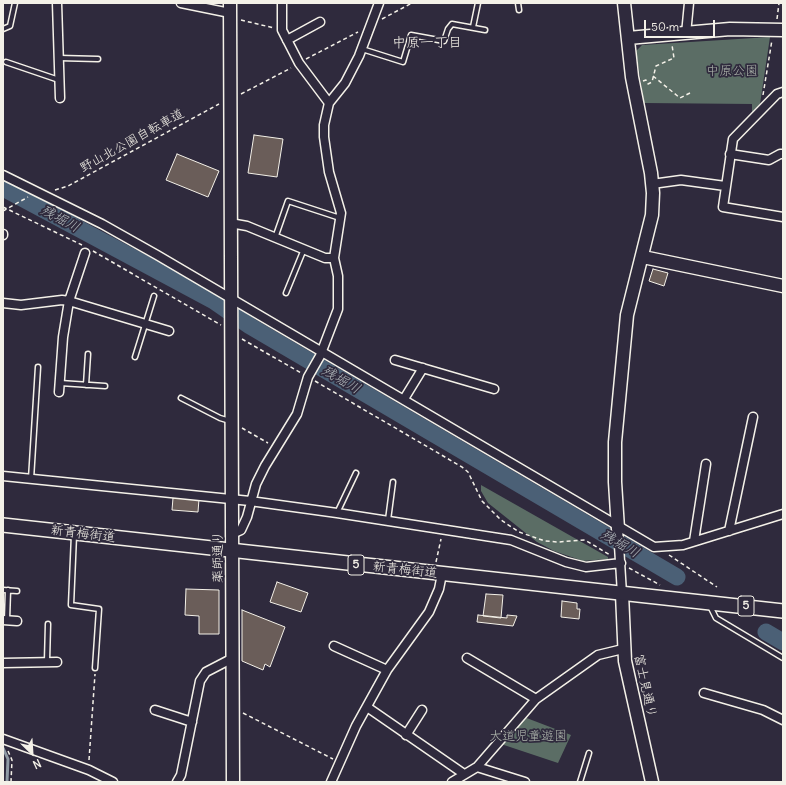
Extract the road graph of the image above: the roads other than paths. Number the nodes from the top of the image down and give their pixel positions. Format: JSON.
{"nodes":[{"id":1,"x":15,"y":3,"type":"edge"},
{"id":2,"x":57,"y":3,"type":"edge"},
{"id":3,"x":181,"y":3,"type":"edge"},
{"id":4,"x":282,"y":3,"type":"edge"},
{"id":5,"x":379,"y":3,"type":"edge"},
{"id":6,"x":478,"y":3,"type":"edge"},
{"id":7,"x":518,"y":3,"type":"edge"},
{"id":8,"x":624,"y":3,"type":"edge"},
{"id":9,"x":689,"y":3,"type":"edge"},
{"id":10,"x":519,"y":10,"type":"dead end"},
{"id":11,"x":230,"y":11,"type":"edge"},
{"id":12,"x":320,"y":22,"type":"dead end"},
{"id":13,"x":473,"y":27,"type":"junction"},
{"id":14,"x":3,"y":29,"type":"edge"},
{"id":15,"x":485,"y":30,"type":"dead end"},
{"id":16,"x":777,"y":30,"type":"edge"},
{"id":17,"x":686,"y":34,"type":"junction"},
{"id":18,"x":628,"y":38,"type":"junction"},
{"id":19,"x":287,"y":40,"type":"junction"},
{"id":20,"x":362,"y":49,"type":"junction"},
{"id":21,"x":59,"y":58,"type":"junction"},
{"id":22,"x":98,"y":59,"type":"dead end"},
{"id":23,"x":6,"y":62,"type":"dead end"},
{"id":24,"x":60,"y":80,"type":"junction"},
{"id":25,"x":783,"y":92,"type":"edge"},
{"id":26,"x":60,"y":98,"type":"dead end"},
{"id":27,"x":329,"y":103,"type":"junction"},
{"id":28,"x":730,"y":154,"type":"junction"},
{"id":29,"x":783,"y":154,"type":"edge"},
{"id":30,"x":3,"y":175,"type":"edge"},
{"id":31,"x":652,"y":184,"type":"junction"},
{"id":32,"x":725,"y":186,"type":"junction"},
{"id":33,"x":783,"y":217,"type":"edge"},
{"id":34,"x":340,"y":218,"type":"junction"},
{"id":35,"x":230,"y":223,"type":"junction"},
{"id":36,"x":275,"y":238,"type":"junction"},
{"id":37,"x":304,"y":249,"type":"junction"},
{"id":38,"x":87,"y":250,"type":"road end"},
{"id":39,"x":643,"y":257,"type":"junction"},
{"id":40,"x":334,"y":258,"type":"junction"},
{"id":41,"x":783,"y":286,"type":"edge"},
{"id":42,"x":286,"y":293,"type":"dead end"},
{"id":43,"x":154,"y":296,"type":"dead end"},
{"id":44,"x":230,"y":300,"type":"junction"},
{"id":45,"x":69,"y":301,"type":"junction"},
{"id":46,"x":3,"y":303,"type":"edge"},
{"id":47,"x":145,"y":324,"type":"junction"},
{"id":48,"x":169,"y":331,"type":"dead end"},
{"id":49,"x":88,"y":354,"type":"dead end"},
{"id":50,"x":321,"y":354,"type":"junction"},
{"id":51,"x":135,"y":357,"type":"dead end"},
{"id":52,"x":395,"y":360,"type":"dead end"},
{"id":53,"x":38,"y":367,"type":"dead end"},
{"id":54,"x":423,"y":368,"type":"junction"},
{"id":55,"x":60,"y":383,"type":"junction"},
{"id":56,"x":86,"y":385,"type":"junction"},
{"id":57,"x":105,"y":386,"type":"dead end"},
{"id":58,"x":494,"y":389,"type":"dead end"},
{"id":59,"x":59,"y":392,"type":"dead end"},
{"id":60,"x":181,"y":398,"type":"dead end"},
{"id":61,"x":404,"y":399,"type":"junction"},
{"id":62,"x":753,"y":416,"type":"dead end"},
{"id":63,"x":235,"y":423,"type":"junction"},
{"id":64,"x":706,"y":464,"type":"dead end"},
{"id":65,"x":356,"y":473,"type":"dead end"},
{"id":66,"x":3,"y":476,"type":"edge"},
{"id":67,"x":31,"y":479,"type":"junction"},
{"id":68,"x":393,"y":482,"type":"dead end"},
{"id":69,"x":232,"y":499,"type":"junction"},
{"id":70,"x":250,"y":501,"type":"junction"},
{"id":71,"x":337,"y":513,"type":"junction"},
{"id":72,"x":783,"y":514,"type":"edge"},
{"id":73,"x":388,"y":520,"type":"junction"},
{"id":74,"x":3,"y":525,"type":"edge"},
{"id":75,"x":618,"y":527,"type":"junction"},
{"id":76,"x":729,"y":531,"type":"junction"},
{"id":77,"x":74,"y":533,"type":"junction"},
{"id":78,"x":232,"y":534,"type":"junction"},
{"id":79,"x":694,"y":541,"type":"junction"},
{"id":80,"x":231,"y":551,"type":"junction"},
{"id":81,"x":623,"y":563,"type":"junction"},
{"id":82,"x":438,"y":574,"type":"junction"},
{"id":83,"x":3,"y":590,"type":"edge"},
{"id":84,"x":8,"y":590,"type":"junction"},
{"id":85,"x":17,"y":591,"type":"dead end"},
{"id":86,"x":622,"y":594,"type":"junction"},
{"id":87,"x":708,"y":603,"type":"junction"},
{"id":88,"x":783,"y":611,"type":"edge"},
{"id":89,"x":5,"y":620,"type":"edge"},
{"id":90,"x":17,"y":621,"type":"dead end"},
{"id":91,"x":48,"y":624,"type":"dead end"},
{"id":92,"x":334,"y":646,"type":"dead end"},
{"id":93,"x":623,"y":649,"type":"junction"},
{"id":94,"x":233,"y":658,"type":"junction"},
{"id":95,"x":468,"y":658,"type":"dead end"},
{"id":96,"x":783,"y":658,"type":"edge"},
{"id":97,"x":46,"y":661,"type":"junction"},
{"id":98,"x":57,"y":662,"type":"dead end"},
{"id":99,"x":3,"y":663,"type":"edge"},
{"id":100,"x":95,"y":668,"type":"road end"},
{"id":101,"x":387,"y":670,"type":"junction"},
{"id":102,"x":704,"y":693,"type":"dead end"},
{"id":103,"x":536,"y":699,"type":"junction"},
{"id":104,"x":367,"y":708,"type":"junction"},
{"id":105,"x":155,"y":710,"type":"dead end"},
{"id":106,"x":422,"y":710,"type":"dead end"},
{"id":107,"x":783,"y":720,"type":"edge"},
{"id":108,"x":192,"y":722,"type":"junction"},
{"id":109,"x":406,"y":735,"type":"junction"},
{"id":110,"x":4,"y":742,"type":"edge"},
{"id":111,"x":588,"y":753,"type":"dead end"},
{"id":112,"x":477,"y":767,"type":"junction"},
{"id":113,"x":464,"y":774,"type":"junction"},
{"id":114,"x":113,"y":782,"type":"edge"},
{"id":115,"x":177,"y":782,"type":"edge"},
{"id":116,"x":233,"y":782,"type":"edge"},
{"id":117,"x":331,"y":782,"type":"edge"},
{"id":118,"x":452,"y":782,"type":"edge"},
{"id":119,"x":525,"y":782,"type":"edge"},
{"id":120,"x":580,"y":782,"type":"edge"},
{"id":121,"x":652,"y":782,"type":"edge"}],
"edges":[{"from":1,"to":14,"type":"lane"},
{"from":2,"to":21,"type":"street"},
{"from":3,"to":11,"type":"street"},
{"from":4,"to":19,"type":"street"},
{"from":5,"to":20,"type":"street"},
{"from":6,"to":13,"type":"lane"},
{"from":7,"to":10,"type":"lane"},
{"from":8,"to":18,"type":"street"},
{"from":9,"to":17,"type":"street"},
{"from":11,"to":35,"type":"street","name":"薬師通り"},
{"from":12,"to":19,"type":"street"},
{"from":13,"to":15,"type":"lane"},
{"from":13,"to":20,"type":"lane"},
{"from":16,"to":17,"type":"street"},
{"from":17,"to":18,"type":"street"},
{"from":18,"to":31,"type":"street"},
{"from":19,"to":27,"type":"street"},
{"from":20,"to":27,"type":"street"},
{"from":21,"to":22,"type":"lane"},
{"from":21,"to":24,"type":"street"},
{"from":23,"to":24,"type":"lane"},
{"from":24,"to":26,"type":"street"},
{"from":25,"to":28,"type":"street"},
{"from":27,"to":34,"type":"street"},
{"from":28,"to":29,"type":"street"},
{"from":28,"to":32,"type":"street"},
{"from":30,"to":44,"type":"street"},
{"from":31,"to":32,"type":"street"},
{"from":31,"to":39,"type":"street"},
{"from":32,"to":33,"type":"street"},
{"from":34,"to":36,"type":"lane"},
{"from":34,"to":40,"type":"street"},
{"from":35,"to":36,"type":"street"},
{"from":35,"to":44,"type":"street","name":"薬師通り"},
{"from":36,"to":37,"type":"street"},
{"from":37,"to":40,"type":"street"},
{"from":37,"to":42,"type":"lane"},
{"from":38,"to":45,"type":"street"},
{"from":39,"to":41,"type":"street"},
{"from":39,"to":75,"type":"street"},
{"from":40,"to":50,"type":"street"},
{"from":43,"to":47,"type":"lane"},
{"from":44,"to":50,"type":"street"},
{"from":44,"to":63,"type":"street","name":"薬師通り"},
{"from":45,"to":46,"type":"street"},
{"from":45,"to":47,"type":"street"},
{"from":45,"to":55,"type":"street"},
{"from":47,"to":48,"type":"street"},
{"from":47,"to":51,"type":"lane"},
{"from":49,"to":56,"type":"lane"},
{"from":50,"to":61,"type":"street"},
{"from":50,"to":70,"type":"street"},
{"from":52,"to":54,"type":"street"},
{"from":53,"to":67,"type":"lane"},
{"from":54,"to":58,"type":"street"},
{"from":54,"to":61,"type":"street"},
{"from":55,"to":56,"type":"lane"},
{"from":55,"to":59,"type":"street"},
{"from":56,"to":57,"type":"lane"},
{"from":60,"to":63,"type":"lane"},
{"from":61,"to":75,"type":"street"},
{"from":62,"to":76,"type":"street"},
{"from":63,"to":69,"type":"street","name":"薬師通り"},
{"from":64,"to":79,"type":"street"},
{"from":65,"to":71,"type":"lane"},
{"from":66,"to":67,"type":"street"},
{"from":67,"to":69,"type":"street"},
{"from":68,"to":73,"type":"lane"},
{"from":69,"to":70,"type":"street"},
{"from":69,"to":78,"type":"street","name":"薬師通り"},
{"from":70,"to":71,"type":"street"},
{"from":70,"to":78,"type":"street"},
{"from":71,"to":73,"type":"street"},
{"from":72,"to":76,"type":"street"},
{"from":73,"to":81,"type":"street"},
{"from":74,"to":77,"type":"main road","name":"新青梅街道","number":"5"},
{"from":75,"to":79,"type":"street"},
{"from":75,"to":81,"type":"street"},
{"from":76,"to":79,"type":"street"},
{"from":77,"to":80,"type":"main road","name":"新青梅街道","number":"5"},
{"from":77,"to":100,"type":"lane"},
{"from":78,"to":80,"type":"street","name":"薬師通り"},
{"from":80,"to":82,"type":"main road","name":"新青梅街道","number":"5"},
{"from":80,"to":94,"type":"street","name":"薬師通り"},
{"from":81,"to":86,"type":"street"},
{"from":82,"to":86,"type":"main road","name":"新青梅街道","number":"5"},
{"from":82,"to":101,"type":"street"},
{"from":83,"to":84,"type":"lane"},
{"from":84,"to":85,"type":"lane"},
{"from":84,"to":89,"type":"lane"},
{"from":86,"to":87,"type":"main road","name":"新青梅街道","number":"5"},
{"from":86,"to":93,"type":"street","name":"富士見通り"},
{"from":87,"to":88,"type":"main road","name":"新青梅街道","number":"5"},
{"from":87,"to":96,"type":"lane"},
{"from":89,"to":90,"type":"street"},
{"from":91,"to":97,"type":"lane"},
{"from":92,"to":101,"type":"street"},
{"from":93,"to":103,"type":"street"},
{"from":93,"to":121,"type":"street","name":"富士見通り"},
{"from":94,"to":108,"type":"street"},
{"from":94,"to":116,"type":"street","name":"薬師通り"},
{"from":95,"to":103,"type":"street"},
{"from":97,"to":98,"type":"street"},
{"from":97,"to":99,"type":"street"},
{"from":101,"to":104,"type":"street"},
{"from":102,"to":107,"type":"street"},
{"from":103,"to":112,"type":"street"},
{"from":104,"to":109,"type":"street"},
{"from":104,"to":117,"type":"street"},
{"from":105,"to":108,"type":"street"},
{"from":106,"to":109,"type":"street"},
{"from":108,"to":115,"type":"street"},
{"from":109,"to":113,"type":"street"},
{"from":110,"to":114,"type":"street"},
{"from":111,"to":120,"type":"lane"},
{"from":112,"to":113,"type":"street"},
{"from":112,"to":119,"type":"street"},
{"from":113,"to":118,"type":"street"}]}
